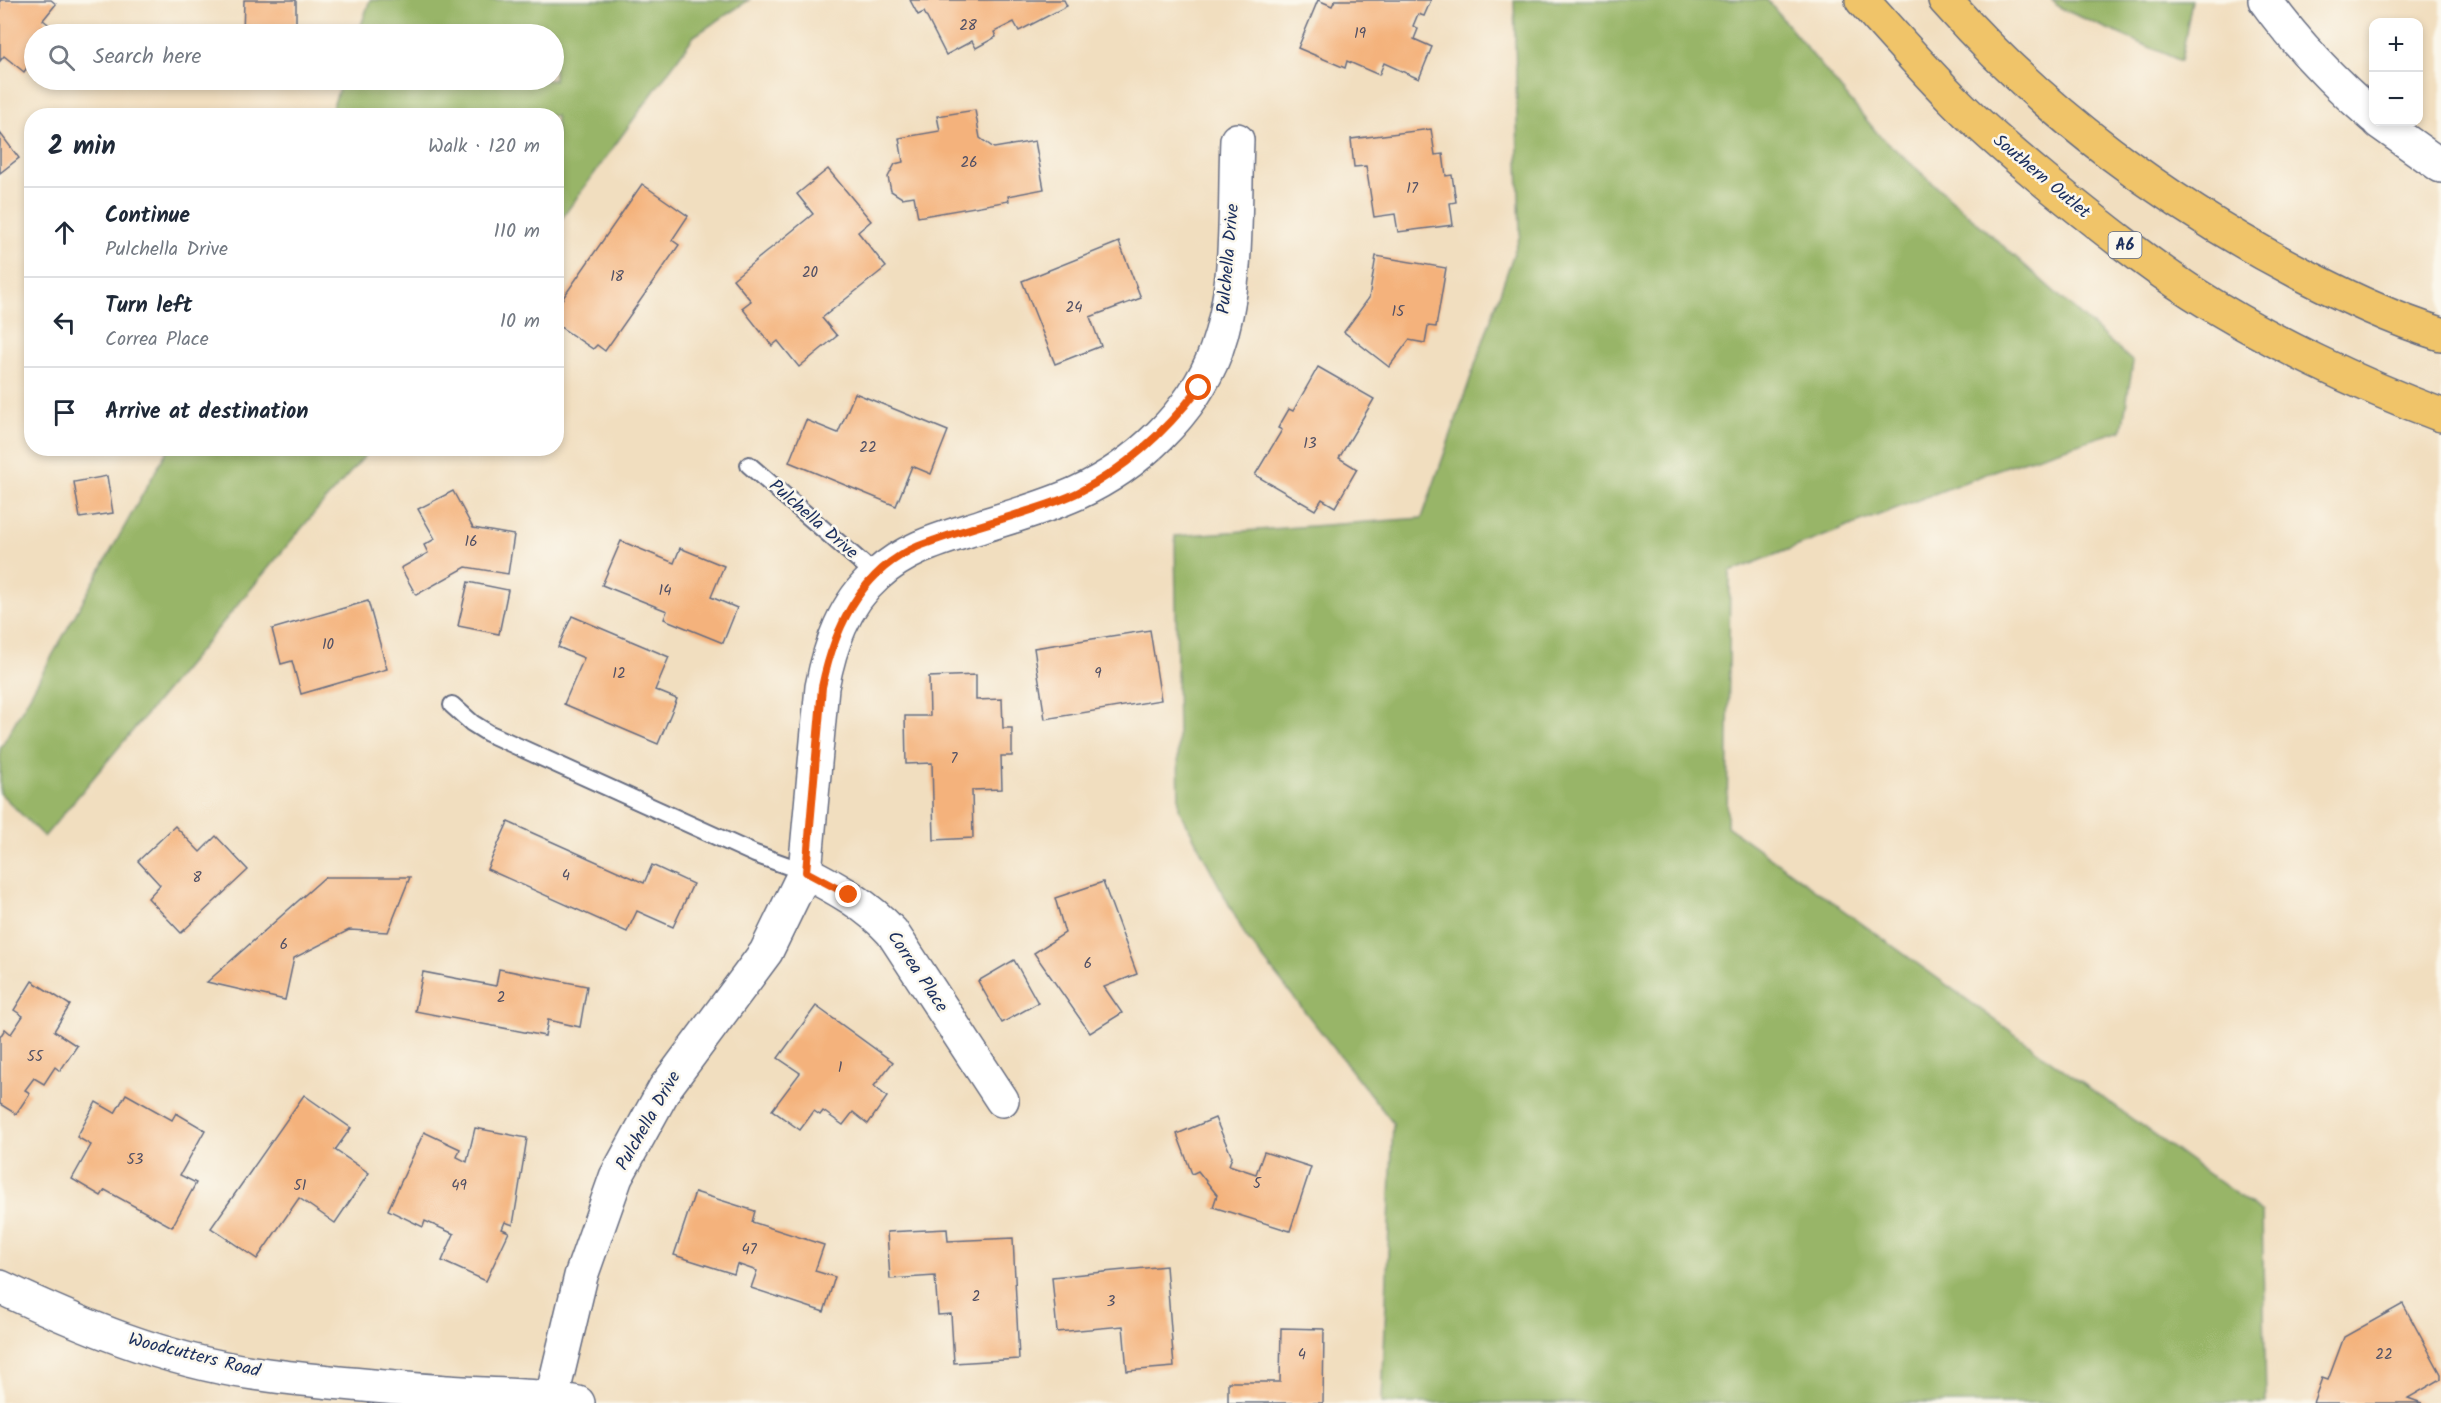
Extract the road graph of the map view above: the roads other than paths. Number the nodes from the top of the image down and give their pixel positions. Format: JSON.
{"nodes":[{"id":1,"x":1862,"y":0,"type":"edge"},
{"id":2,"x":1945,"y":0,"type":"edge"},
{"id":3,"x":2265,"y":0,"type":"edge"},
{"id":4,"x":2369,"y":114,"type":"edge"},
{"id":5,"x":2385,"y":126,"type":"edge"},
{"id":6,"x":1237,"y":140,"type":"dead end"},
{"id":7,"x":2441,"y":166,"type":"edge"},
{"id":8,"x":2441,"y":334,"type":"edge"},
{"id":9,"x":2441,"y":415,"type":"edge"},
{"id":10,"x":749,"y":465,"type":"dead end"},
{"id":11,"x":876,"y":575,"type":"junction"},
{"id":12,"x":453,"y":705,"type":"dead end"},
{"id":13,"x":806,"y":872,"type":"junction"},
{"id":14,"x":1002,"y":1100,"type":"dead end"},
{"id":15,"x":0,"y":1287,"type":"edge"},
{"id":16,"x":565,"y":1400,"type":"edge"}],
"edges":[{"from":1,"to":9,"type":"highway","name":"Southern Outlet","number":"A6"},
{"from":2,"to":8,"type":"highway"},
{"from":3,"to":4,"type":"street"},
{"from":5,"to":7,"type":"street"},
{"from":6,"to":11,"type":"street","name":"Pulchella Drive"},
{"from":10,"to":11,"type":"lane","name":"Pulchella Drive"},
{"from":11,"to":13,"type":"street","name":"Pulchella Drive"},
{"from":12,"to":13,"type":"lane"},
{"from":13,"to":14,"type":"street","name":"Correa Place"},
{"from":13,"to":16,"type":"street","name":"Pulchella Drive"},
{"from":15,"to":16,"type":"street","name":"Woodcutters Road"}]}
